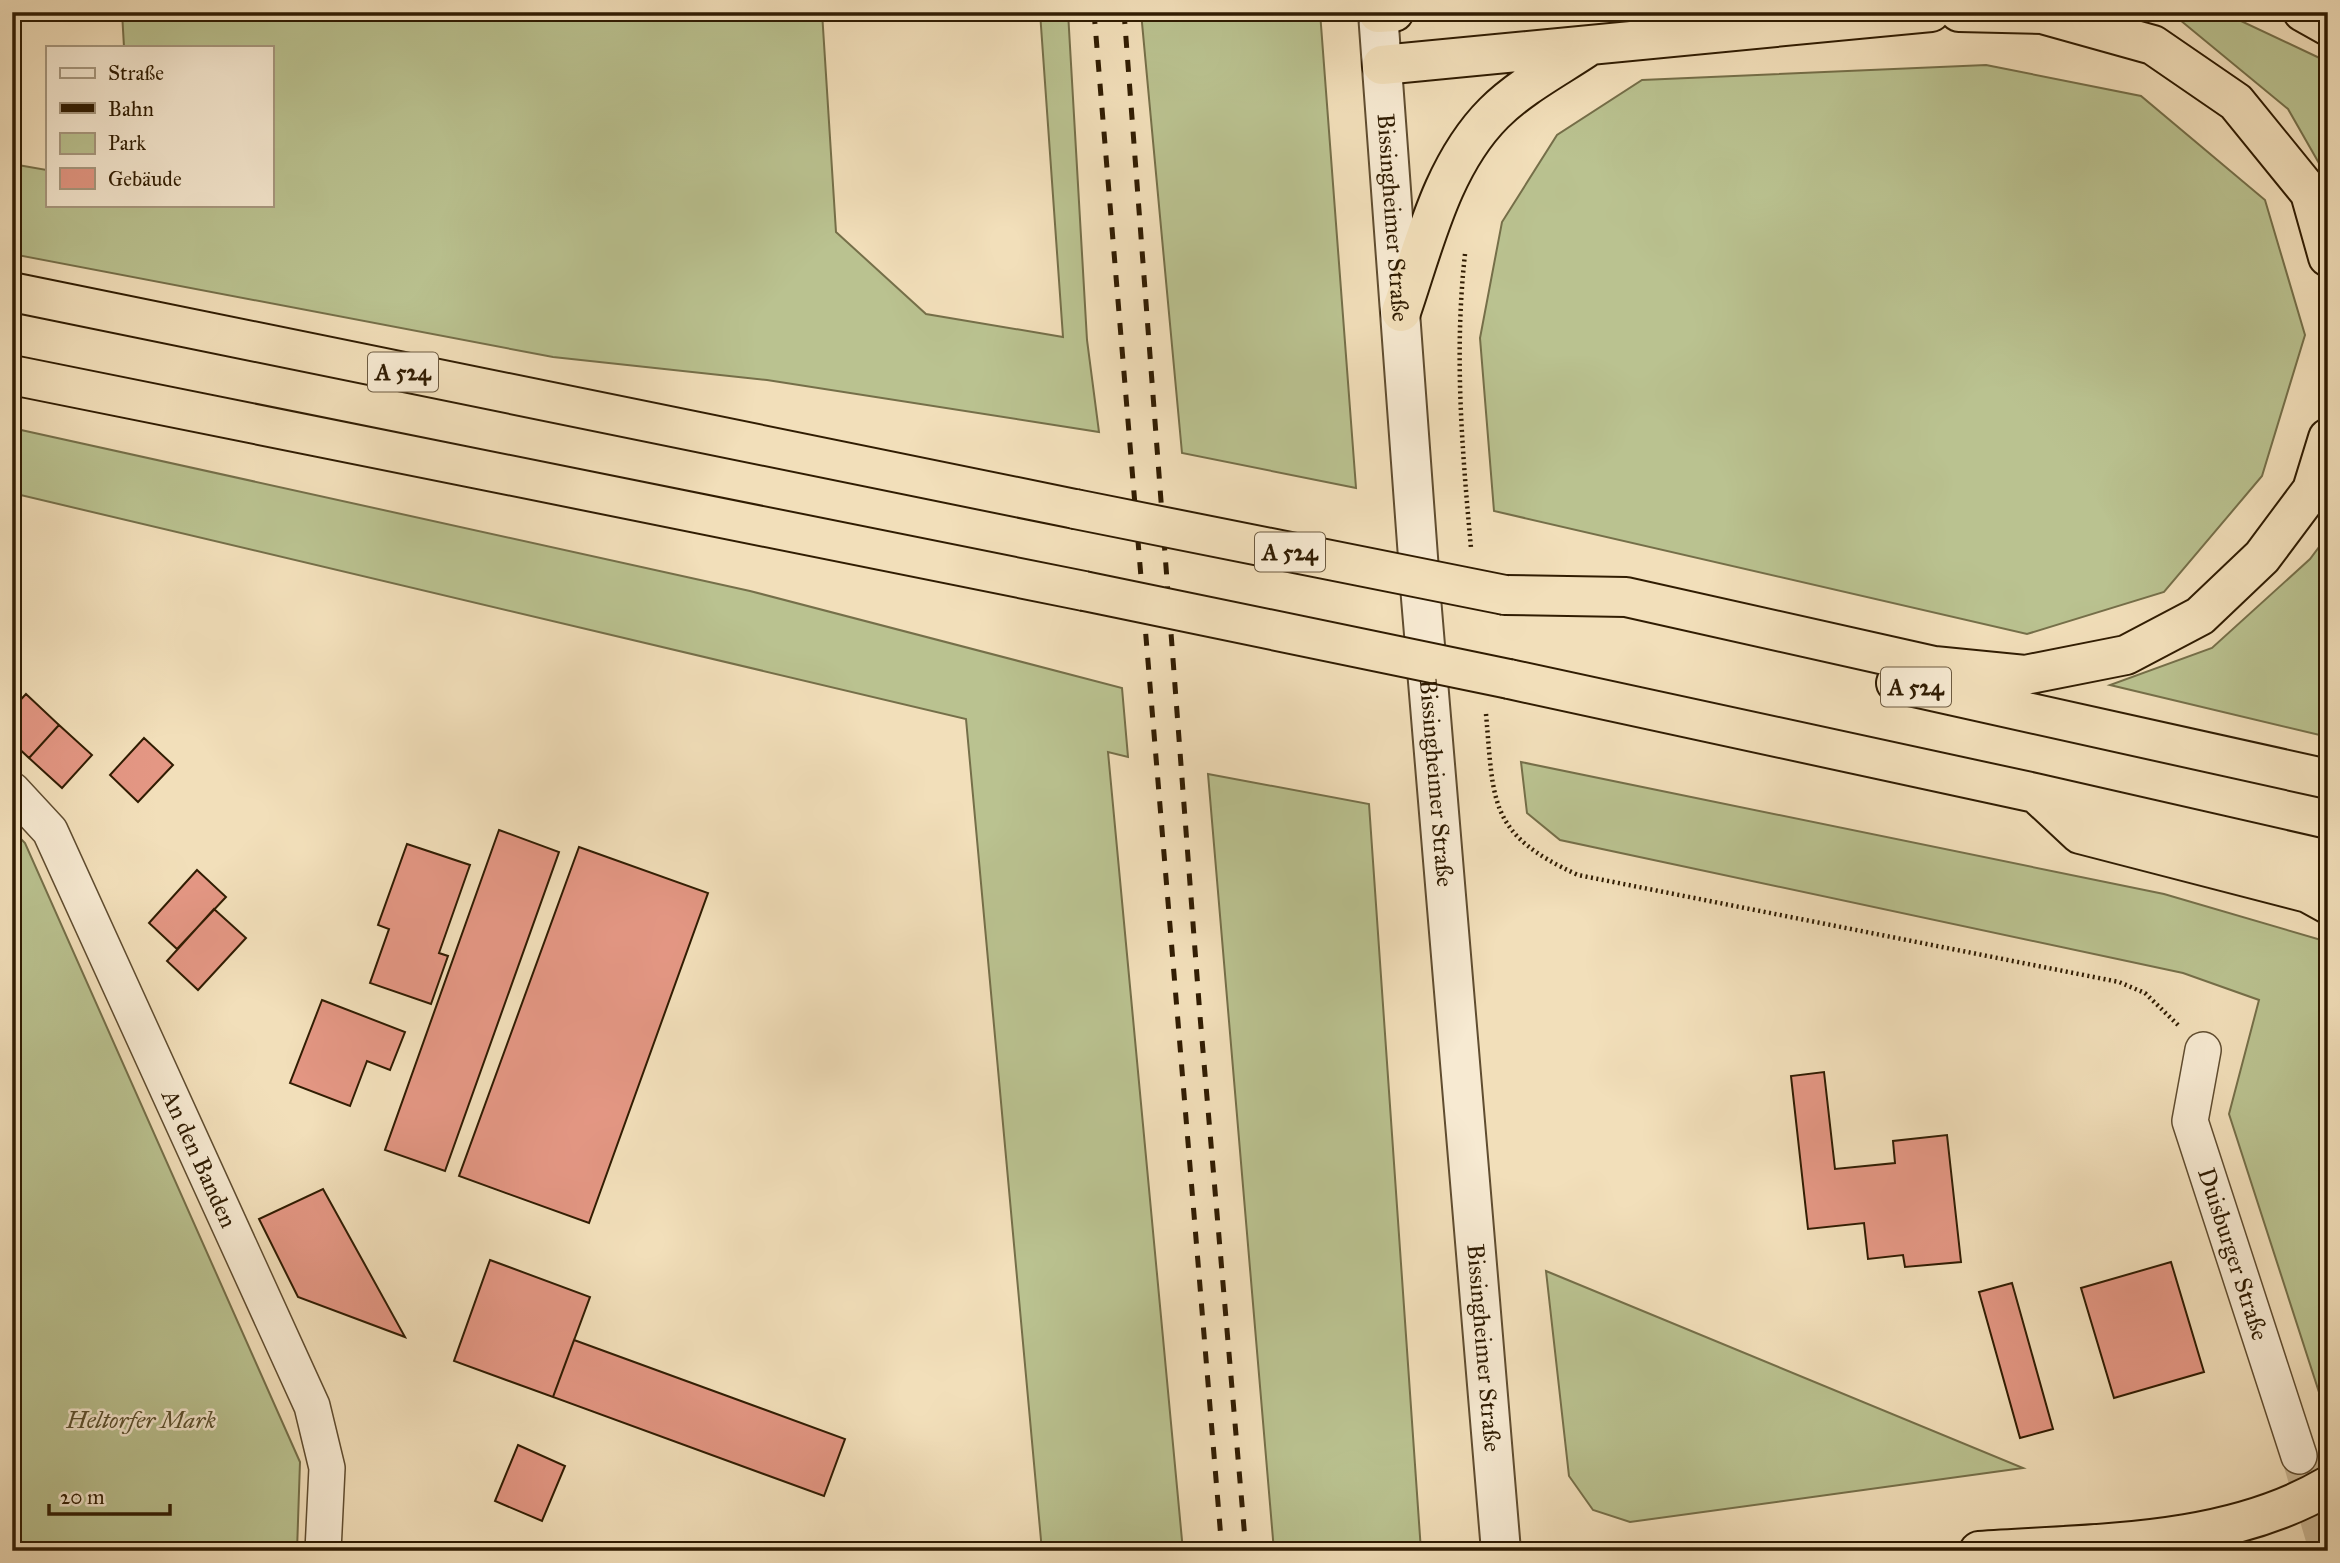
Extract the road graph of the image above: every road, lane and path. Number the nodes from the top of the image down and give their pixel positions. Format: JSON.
{"nodes":[{"id":1,"x":1931,"y":12,"type":"edge"},
{"id":2,"x":1959,"y":12,"type":"edge"},
{"id":3,"x":2303,"y":12,"type":"edge"},
{"id":4,"x":1383,"y":13,"type":"edge"},
{"id":5,"x":2328,"y":26,"type":"edge"},
{"id":6,"x":1593,"y":43,"type":"junction"},
{"id":7,"x":1382,"y":65,"type":"junction"},
{"id":8,"x":1465,"y":253,"type":"dead end"},
{"id":9,"x":2328,"y":257,"type":"edge"},
{"id":10,"x":12,"y":292,"type":"edge"},
{"id":11,"x":1401,"y":312,"type":"junction"},
{"id":12,"x":12,"y":375,"type":"edge"},
{"id":13,"x":2328,"y":438,"type":"edge"},
{"id":14,"x":1472,"y":561,"type":"dead end"},
{"id":15,"x":1505,"y":595,"type":"junction"},
{"id":16,"x":1485,"y":708,"type":"dead end"},
{"id":17,"x":2328,"y":779,"type":"edge"},
{"id":18,"x":12,"y":790,"type":"edge"},
{"id":19,"x":2035,"y":793,"type":"junction"},
{"id":20,"x":2328,"y":860,"type":"edge"},
{"id":21,"x":2328,"y":904,"type":"edge"},
{"id":22,"x":2203,"y":1050,"type":"joint"},
{"id":23,"x":2299,"y":1455,"type":"tunnel mouth"},
{"id":24,"x":2328,"y":1486,"type":"edge"},
{"id":25,"x":323,"y":1551,"type":"edge"},
{"id":26,"x":1500,"y":1551,"type":"edge"},
{"id":27,"x":1979,"y":1551,"type":"edge"}],
"edges":[{"from":1,"to":6,"type":"highway"},
{"from":2,"to":9,"type":"highway"},
{"from":3,"to":5,"type":"highway"},
{"from":4,"to":7,"type":"street","name":"Bissingheimer Straße"},
{"from":6,"to":7,"type":"highway"},
{"from":6,"to":11,"type":"highway"},
{"from":7,"to":11,"type":"street","name":"Bissingheimer Straße"},
{"from":8,"to":14,"type":"path"},
{"from":10,"to":15,"type":"highway","number":"A 524","bridge":true},
{"from":11,"to":26,"type":"street","name":"Bissingheimer Straße"},
{"from":12,"to":19,"type":"highway","bridge":true},
{"from":13,"to":15,"type":"highway"},
{"from":15,"to":17,"type":"highway","number":"A 524"},
{"from":16,"to":22,"type":"path"},
{"from":18,"to":25,"type":"street","name":"An den Banden"},
{"from":19,"to":20,"type":"highway"},
{"from":19,"to":21,"type":"highway"},
{"from":22,"to":23,"type":"street","name":"Duisburger Straße"},
{"from":24,"to":27,"type":"highway"}]}
